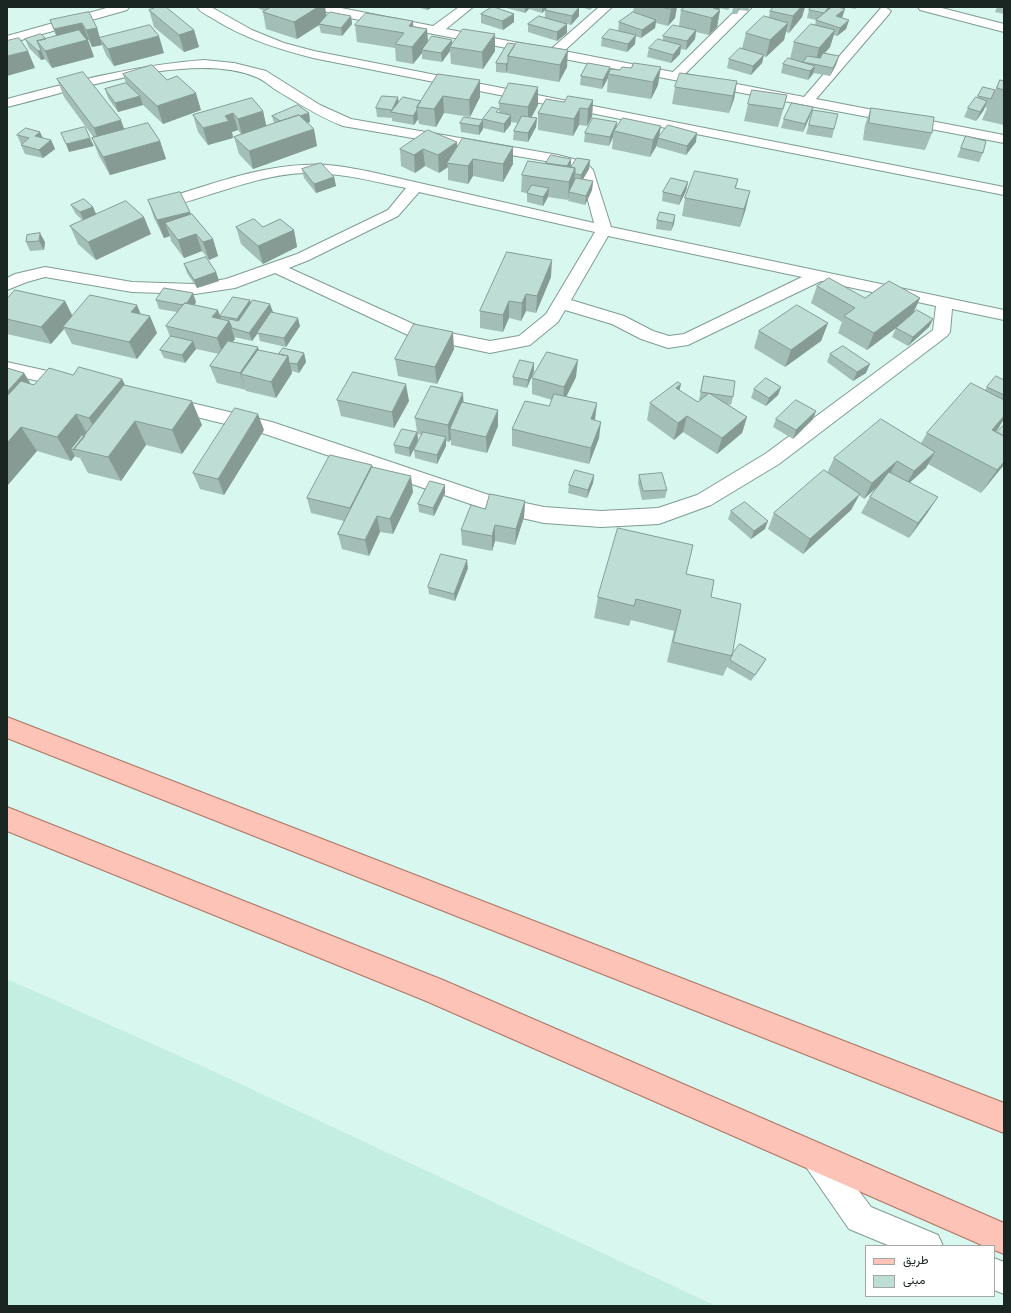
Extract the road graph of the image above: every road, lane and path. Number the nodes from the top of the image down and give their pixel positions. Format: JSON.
{"nodes":[{"id":1,"x":123,"y":7,"type":"edge"},
{"id":2,"x":203,"y":7,"type":"edge"},
{"id":3,"x":325,"y":7,"type":"edge"},
{"id":4,"x":467,"y":7,"type":"edge"},
{"id":5,"x":606,"y":7,"type":"edge"},
{"id":6,"x":746,"y":7,"type":"edge"},
{"id":7,"x":924,"y":7,"type":"edge"},
{"id":8,"x":885,"y":11,"type":"dead end"},
{"id":9,"x":1004,"y":28,"type":"edge"},
{"id":10,"x":434,"y":31,"type":"junction"},
{"id":11,"x":7,"y":40,"type":"edge"},
{"id":12,"x":553,"y":54,"type":"junction"},
{"id":13,"x":675,"y":76,"type":"junction"},
{"id":14,"x":807,"y":101,"type":"junction"},
{"id":15,"x":7,"y":103,"type":"edge"},
{"id":16,"x":1004,"y":139,"type":"edge"},
{"id":17,"x":416,"y":186,"type":"junction"},
{"id":18,"x":1004,"y":191,"type":"edge"},
{"id":19,"x":171,"y":201,"type":"edge"},
{"id":20,"x":604,"y":230,"type":"junction"},
{"id":21,"x":275,"y":267,"type":"junction"},
{"id":22,"x":818,"y":276,"type":"junction"},
{"id":23,"x":7,"y":285,"type":"edge"},
{"id":24,"x":561,"y":303,"type":"junction"},
{"id":25,"x":944,"y":304,"type":"junction"},
{"id":26,"x":1004,"y":315,"type":"edge"},
{"id":27,"x":7,"y":368,"type":"edge"},
{"id":28,"x":86,"y":386,"type":"edge"},
{"id":29,"x":148,"y":399,"type":"edge"},
{"id":30,"x":7,"y":727,"type":"edge"},
{"id":31,"x":7,"y":819,"type":"edge"},
{"id":32,"x":1004,"y":1118,"type":"edge"},
{"id":33,"x":816,"y":1157,"type":"junction"},
{"id":34,"x":1004,"y":1239,"type":"edge"},
{"id":35,"x":925,"y":1245,"type":"edge"}],
"edges":[{"from":1,"to":11,"type":"street"},
{"from":2,"to":18,"type":"street"},
{"from":3,"to":10,"type":"street"},
{"from":4,"to":10,"type":"street"},
{"from":5,"to":12,"type":"street"},
{"from":6,"to":13,"type":"street"},
{"from":7,"to":9,"type":"street"},
{"from":8,"to":14,"type":"street"},
{"from":10,"to":12,"type":"street"},
{"from":12,"to":13,"type":"street"},
{"from":13,"to":14,"type":"street"},
{"from":14,"to":16,"type":"street"},
{"from":15,"to":20,"type":"street"},
{"from":17,"to":19,"type":"street"},
{"from":17,"to":20,"type":"street"},
{"from":17,"to":21,"type":"street"},
{"from":20,"to":22,"type":"street"},
{"from":20,"to":24,"type":"street"},
{"from":21,"to":23,"type":"street"},
{"from":21,"to":24,"type":"street"},
{"from":22,"to":24,"type":"street"},
{"from":22,"to":25,"type":"street"},
{"from":25,"to":26,"type":"street"},
{"from":25,"to":29,"type":"street"},
{"from":27,"to":28,"type":"street"},
{"from":30,"to":32,"type":"main road"},
{"from":31,"to":33,"type":"main road"},
{"from":33,"to":34,"type":"main road"},
{"from":33,"to":35,"type":"street"}]}
